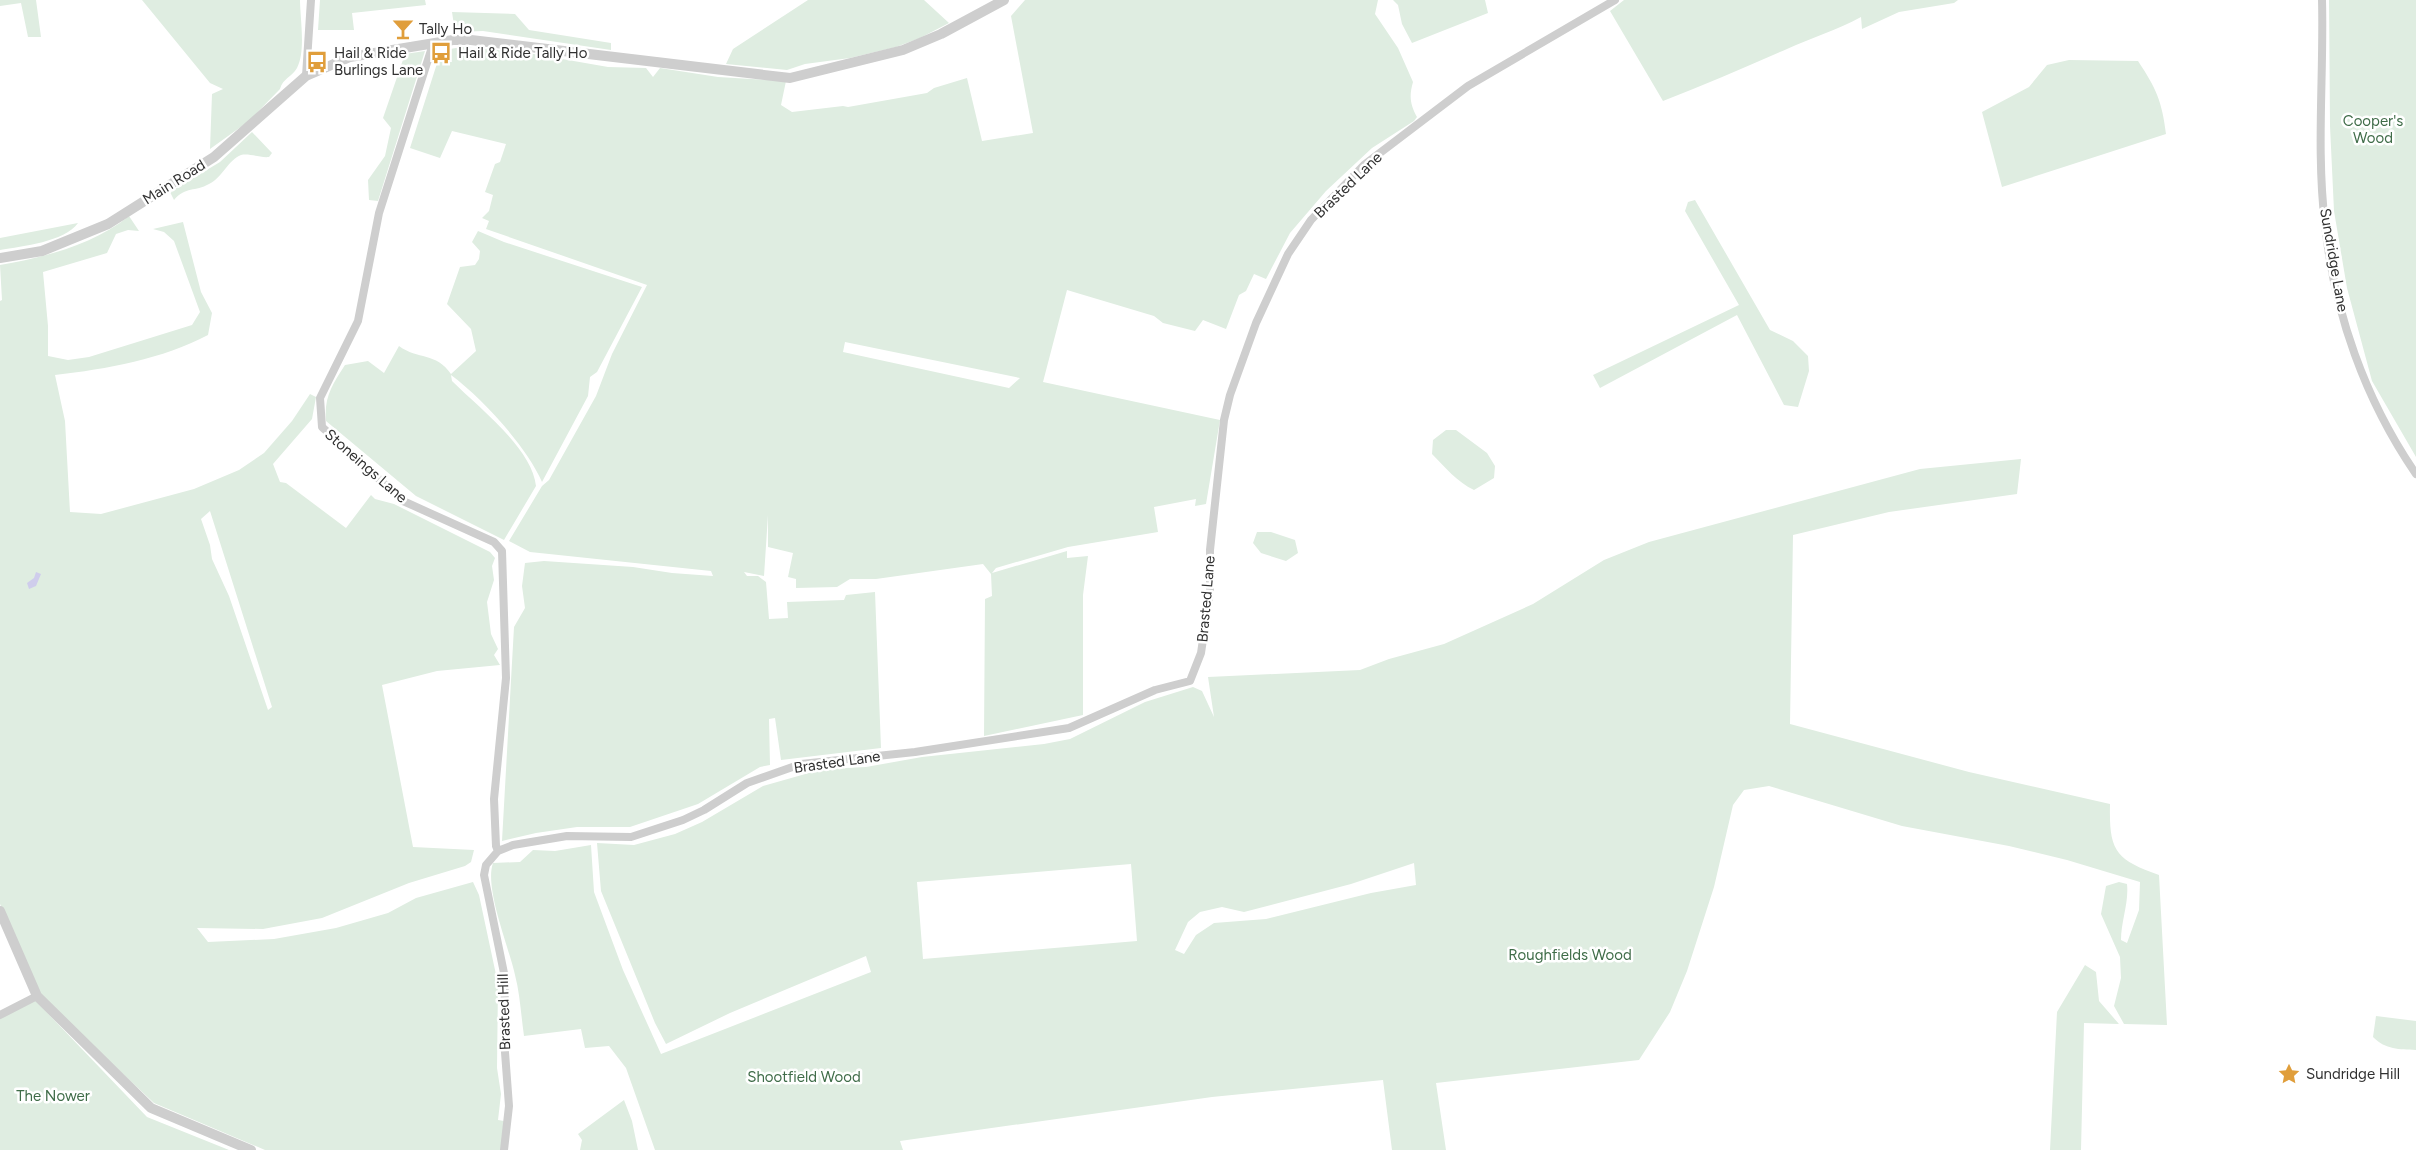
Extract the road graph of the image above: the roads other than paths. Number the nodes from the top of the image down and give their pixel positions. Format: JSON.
{"nodes":[{"id":1,"x":311,"y":0,"type":"edge"},
{"id":2,"x":1004,"y":0,"type":"edge"},
{"id":3,"x":1615,"y":0,"type":"edge"},
{"id":4,"x":2322,"y":0,"type":"edge"},
{"id":5,"x":432,"y":44,"type":"junction"},
{"id":6,"x":306,"y":76,"type":"junction"},
{"id":7,"x":0,"y":258,"type":"edge"},
{"id":8,"x":2416,"y":474,"type":"edge"},
{"id":9,"x":498,"y":851,"type":"junction"},
{"id":10,"x":0,"y":911,"type":"edge"},
{"id":11,"x":37,"y":996,"type":"junction"},
{"id":12,"x":0,"y":1016,"type":"edge"},
{"id":13,"x":251,"y":1150,"type":"edge"},
{"id":14,"x":504,"y":1150,"type":"edge"}],
"edges":[{"from":1,"to":6,"type":"street"},
{"from":2,"to":5,"type":"street","name":"Main Road"},
{"from":3,"to":9,"type":"street","name":"Brasted Lane"},
{"from":4,"to":8,"type":"street","name":"Sundridge Lane"},
{"from":5,"to":6,"type":"street","name":"Main Road"},
{"from":5,"to":9,"type":"street","name":"Stoneings Lane"},
{"from":6,"to":7,"type":"street","name":"Main Road"},
{"from":9,"to":14,"type":"street","name":"Brasted Hill"},
{"from":10,"to":11,"type":"street"},
{"from":11,"to":12,"type":"street"},
{"from":11,"to":13,"type":"street"}]}
